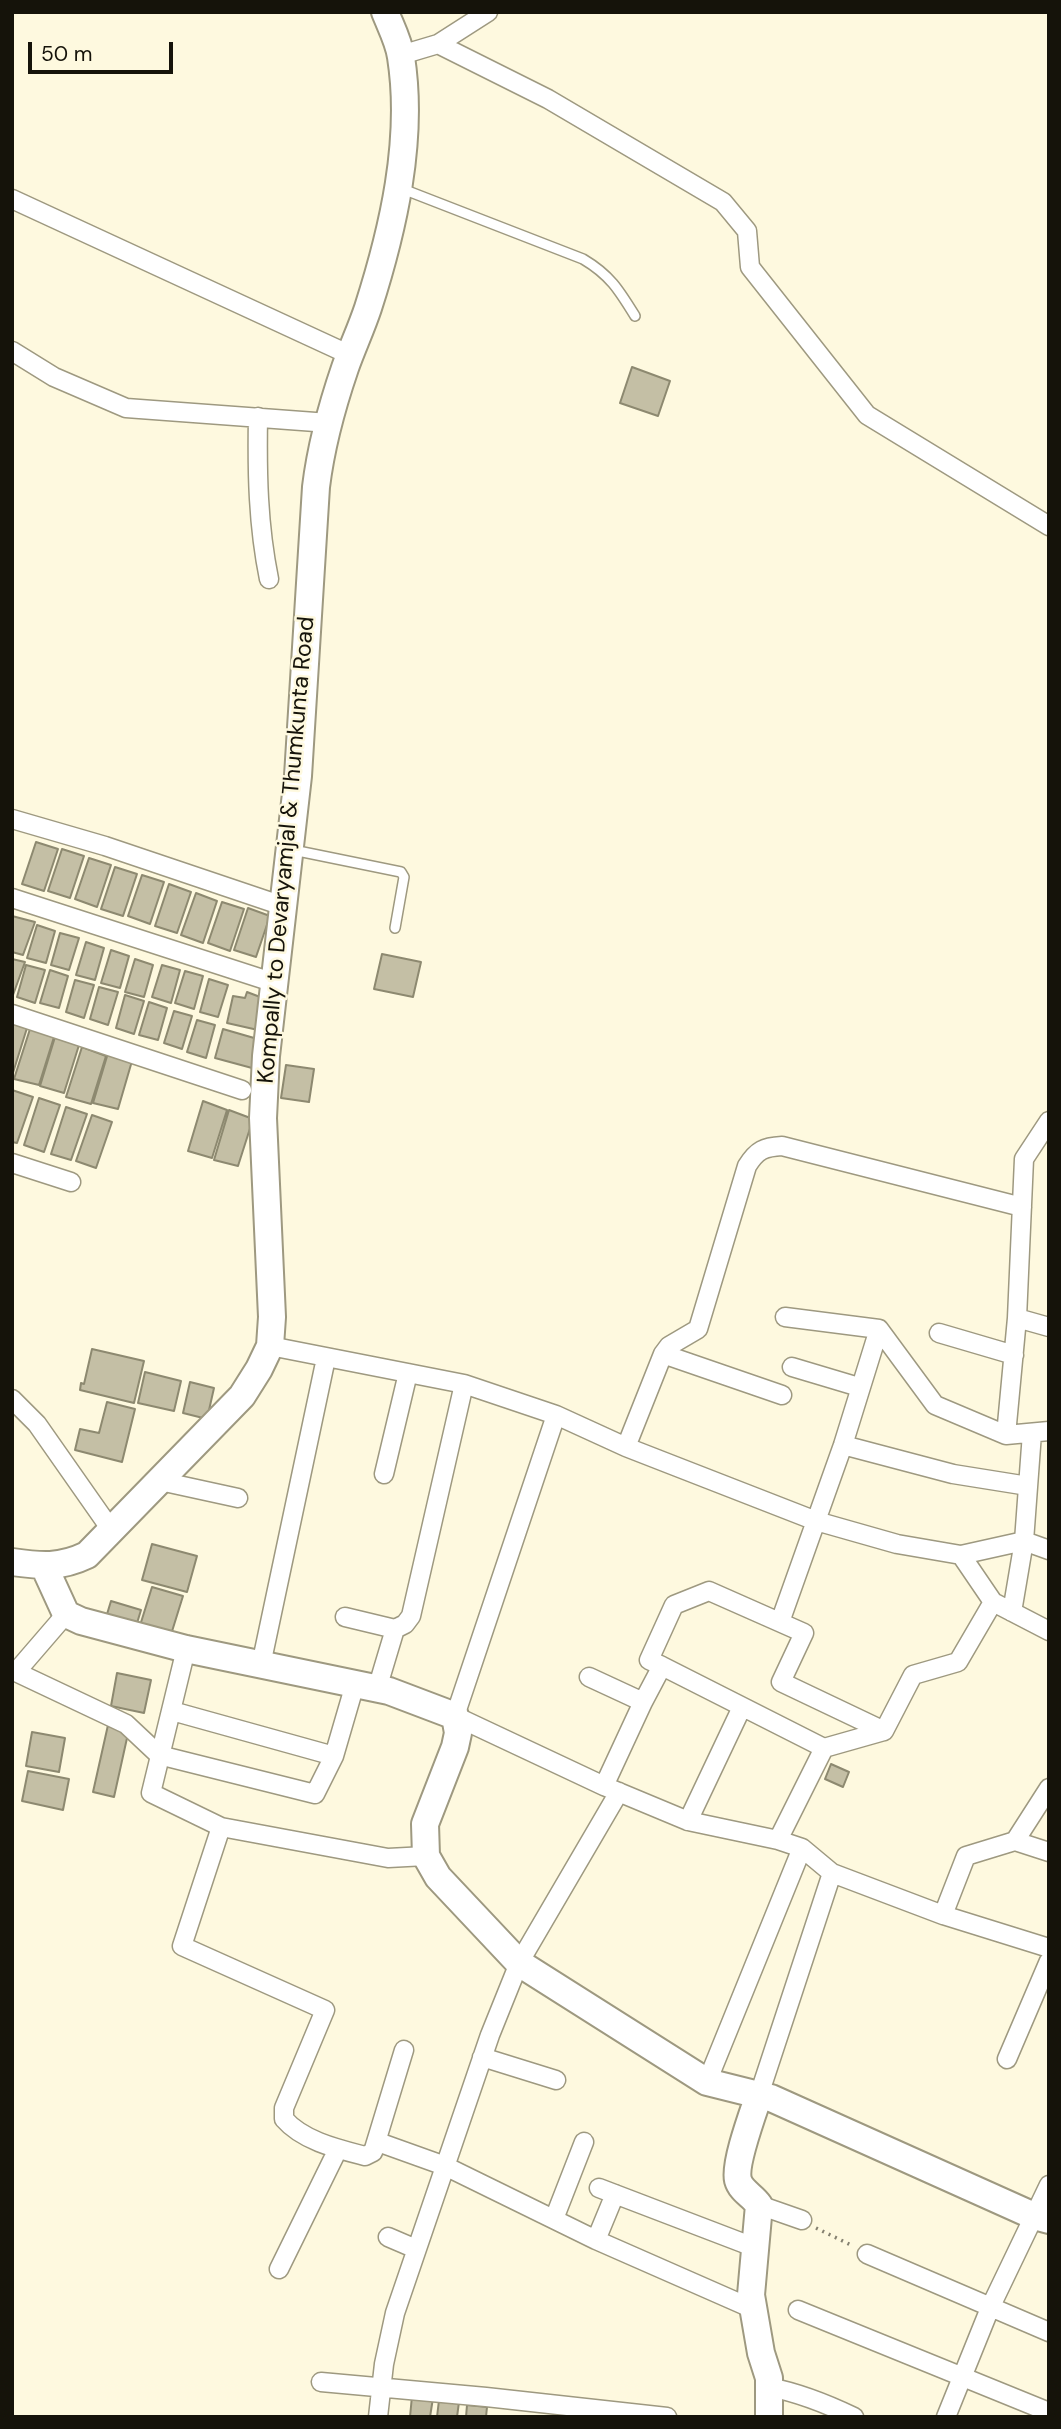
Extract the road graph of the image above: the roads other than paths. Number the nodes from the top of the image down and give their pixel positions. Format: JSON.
{"nodes":[{"id":1,"x":386,"y":12,"type":"edge"},
{"id":2,"x":488,"y":12,"type":"edge"},
{"id":3,"x":438,"y":44,"type":"junction"},
{"id":4,"x":401,"y":55,"type":"junction"},
{"id":5,"x":397,"y":187,"type":"junction"},
{"id":6,"x":12,"y":200,"type":"edge"},
{"id":7,"x":635,"y":316,"type":"dead end"},
{"id":8,"x":12,"y":351,"type":"edge"},
{"id":9,"x":350,"y":355,"type":"junction"},
{"id":10,"x":258,"y":417,"type":"junction"},
{"id":11,"x":329,"y":423,"type":"junction"},
{"id":12,"x":1049,"y":526,"type":"edge"},
{"id":13,"x":269,"y":579,"type":"dead end"},
{"id":14,"x":12,"y":819,"type":"edge"},
{"id":15,"x":288,"y":849,"type":"junction"},
{"id":16,"x":12,"y":898,"type":"edge"},
{"id":17,"x":283,"y":906,"type":"junction"},
{"id":18,"x":395,"y":928,"type":"dead end"},
{"id":19,"x":275,"y":983,"type":"junction"},
{"id":20,"x":12,"y":1014,"type":"edge"},
{"id":21,"x":242,"y":1090,"type":"dead end"},
{"id":22,"x":1049,"y":1121,"type":"edge"},
{"id":23,"x":12,"y":1163,"type":"edge"},
{"id":24,"x":71,"y":1182,"type":"dead end"},
{"id":25,"x":1022,"y":1207,"type":"junction"},
{"id":26,"x":785,"y":1317,"type":"dead end"},
{"id":27,"x":1017,"y":1318,"type":"junction"},
{"id":28,"x":1049,"y":1328,"type":"edge"},
{"id":29,"x":879,"y":1329,"type":"junction"},
{"id":30,"x":939,"y":1333,"type":"dead end"},
{"id":31,"x":270,"y":1346,"type":"junction"},
{"id":32,"x":663,"y":1354,"type":"junction"},
{"id":33,"x":1014,"y":1355,"type":"junction"},
{"id":34,"x":326,"y":1358,"type":"junction"},
{"id":35,"x":792,"y":1367,"type":"dead end"},
{"id":36,"x":408,"y":1373,"type":"junction"},
{"id":37,"x":464,"y":1384,"type":"junction"},
{"id":38,"x":859,"y":1387,"type":"junction"},
{"id":39,"x":782,"y":1395,"type":"dead end"},
{"id":40,"x":12,"y":1399,"type":"edge"},
{"id":41,"x":556,"y":1415,"type":"junction"},
{"id":42,"x":1040,"y":1432,"type":"edge"},
{"id":43,"x":1006,"y":1435,"type":"junction"},
{"id":44,"x":843,"y":1445,"type":"junction"},
{"id":45,"x":626,"y":1447,"type":"junction"},
{"id":46,"x":384,"y":1474,"type":"dead end"},
{"id":47,"x":160,"y":1481,"type":"junction"},
{"id":48,"x":1028,"y":1486,"type":"junction"},
{"id":49,"x":238,"y":1498,"type":"dead end"},
{"id":50,"x":816,"y":1521,"type":"junction"},
{"id":51,"x":112,"y":1531,"type":"junction"},
{"id":52,"x":1024,"y":1541,"type":"junction"},
{"id":53,"x":1049,"y":1550,"type":"edge"},
{"id":54,"x":961,"y":1555,"type":"junction"},
{"id":55,"x":12,"y":1562,"type":"edge"},
{"id":56,"x":44,"y":1566,"type":"junction"},
{"id":57,"x":993,"y":1602,"type":"junction"},
{"id":58,"x":1012,"y":1612,"type":"junction"},
{"id":59,"x":66,"y":1614,"type":"junction"},
{"id":60,"x":345,"y":1617,"type":"dead end"},
{"id":61,"x":780,"y":1622,"type":"junction"},
{"id":62,"x":395,"y":1629,"type":"junction"},
{"id":63,"x":1049,"y":1631,"type":"edge"},
{"id":64,"x":186,"y":1649,"type":"junction"},
{"id":65,"x":261,"y":1665,"type":"junction"},
{"id":66,"x":662,"y":1666,"type":"junction"},
{"id":67,"x":589,"y":1677,"type":"dead end"},
{"id":68,"x":366,"y":1687,"type":"junction"},
{"id":69,"x":643,"y":1702,"type":"junction"},
{"id":70,"x":742,"y":1707,"type":"junction"},
{"id":71,"x":172,"y":1711,"type":"junction"},
{"id":72,"x":455,"y":1716,"type":"junction"},
{"id":73,"x":884,"y":1731,"type":"junction"},
{"id":74,"x":824,"y":1748,"type":"junction"},
{"id":75,"x":159,"y":1755,"type":"junction"},
{"id":76,"x":334,"y":1756,"type":"junction"},
{"id":77,"x":1049,"y":1788,"type":"edge"},
{"id":78,"x":612,"y":1789,"type":"junction"},
{"id":79,"x":688,"y":1821,"type":"junction"},
{"id":80,"x":221,"y":1827,"type":"junction"},
{"id":81,"x":778,"y":1840,"type":"junction"},
{"id":82,"x":1015,"y":1841,"type":"junction"},
{"id":83,"x":802,"y":1848,"type":"junction"},
{"id":84,"x":1049,"y":1852,"type":"edge"},
{"id":85,"x":426,"y":1856,"type":"junction"},
{"id":86,"x":832,"y":1874,"type":"junction"},
{"id":87,"x":943,"y":1915,"type":"junction"},
{"id":88,"x":1049,"y":1948,"type":"edge"},
{"id":89,"x":1049,"y":1961,"type":"edge"},
{"id":90,"x":519,"y":1963,"type":"junction"},
{"id":91,"x":404,"y":2049,"type":"dead end"},
{"id":92,"x":482,"y":2057,"type":"junction"},
{"id":93,"x":1007,"y":2059,"type":"dead end"},
{"id":94,"x":556,"y":2080,"type":"dead end"},
{"id":95,"x":707,"y":2082,"type":"junction"},
{"id":96,"x":759,"y":2095,"type":"junction"},
{"id":97,"x":584,"y":2141,"type":"dead end"},
{"id":98,"x":378,"y":2142,"type":"junction"},
{"id":99,"x":338,"y":2149,"type":"junction"},
{"id":100,"x":445,"y":2166,"type":"junction"},
{"id":101,"x":1049,"y":2185,"type":"edge"},
{"id":102,"x":759,"y":2205,"type":"junction"},
{"id":103,"x":1042,"y":2218,"type":"edge"},
{"id":104,"x":554,"y":2219,"type":"junction"},
{"id":105,"x":802,"y":2220,"type":"road end"},
{"id":106,"x":388,"y":2237,"type":"dead end"},
{"id":107,"x":596,"y":2239,"type":"junction"},
{"id":108,"x":756,"y":2248,"type":"junction"},
{"id":109,"x":416,"y":2249,"type":"junction"},
{"id":110,"x":863,"y":2251,"type":"road end"},
{"id":111,"x":279,"y":2269,"type":"dead end"},
{"id":112,"x":990,"y":2308,"type":"junction"},
{"id":113,"x":753,"y":2309,"type":"junction"},
{"id":114,"x":798,"y":2310,"type":"dead end"},
{"id":115,"x":1049,"y":2332,"type":"edge"},
{"id":116,"x":961,"y":2376,"type":"junction"},
{"id":117,"x":321,"y":2382,"type":"dead end"},
{"id":118,"x":769,"y":2387,"type":"junction"},
{"id":119,"x":381,"y":2388,"type":"junction"},
{"id":120,"x":1038,"y":2412,"type":"edge"},
{"id":121,"x":378,"y":2417,"type":"edge"},
{"id":122,"x":667,"y":2417,"type":"edge"},
{"id":123,"x":769,"y":2417,"type":"edge"},
{"id":124,"x":854,"y":2417,"type":"edge"},
{"id":125,"x":946,"y":2417,"type":"edge"}],
"edges":[{"from":1,"to":4,"type":"main road","name":"Kompally to Devaryamjal & Thumkunta Road"},
{"from":2,"to":3,"type":"street"},
{"from":3,"to":4,"type":"street"},
{"from":3,"to":12,"type":"street"},
{"from":4,"to":5,"type":"main road","name":"Kompally to Devaryamjal & Thumkunta Road"},
{"from":5,"to":7,"type":"lane"},
{"from":5,"to":9,"type":"main road","name":"Kompally to Devaryamjal & Thumkunta Road"},
{"from":6,"to":9,"type":"street"},
{"from":8,"to":10,"type":"street"},
{"from":9,"to":11,"type":"main road","name":"Kompally to Devaryamjal & Thumkunta Road"},
{"from":10,"to":11,"type":"street"},
{"from":10,"to":13,"type":"street"},
{"from":11,"to":15,"type":"main road","name":"Kompally to Devaryamjal & Thumkunta Road"},
{"from":14,"to":17,"type":"street"},
{"from":15,"to":17,"type":"main road","name":"Kompally to Devaryamjal & Thumkunta Road"},
{"from":15,"to":18,"type":"lane"},
{"from":16,"to":19,"type":"street"},
{"from":17,"to":19,"type":"main road","name":"Kompally to Devaryamjal & Thumkunta Road"},
{"from":19,"to":31,"type":"main road","name":"Kompally to Devaryamjal & Thumkunta Road"},
{"from":20,"to":21,"type":"street"},
{"from":22,"to":25,"type":"street"},
{"from":23,"to":24,"type":"street"},
{"from":25,"to":27,"type":"street"},
{"from":25,"to":32,"type":"street"},
{"from":26,"to":29,"type":"street"},
{"from":27,"to":28,"type":"street"},
{"from":27,"to":33,"type":"street"},
{"from":29,"to":38,"type":"street"},
{"from":29,"to":43,"type":"street"},
{"from":30,"to":33,"type":"street"},
{"from":31,"to":34,"type":"street"},
{"from":31,"to":47,"type":"main road","name":"Kompally to Devaryamjal & Thumkunta Road"},
{"from":32,"to":39,"type":"street"},
{"from":32,"to":45,"type":"street"},
{"from":33,"to":43,"type":"street"},
{"from":34,"to":36,"type":"street"},
{"from":34,"to":65,"type":"street"},
{"from":35,"to":38,"type":"street"},
{"from":36,"to":37,"type":"street"},
{"from":36,"to":46,"type":"street"},
{"from":37,"to":41,"type":"street"},
{"from":37,"to":62,"type":"street"},
{"from":38,"to":44,"type":"street"},
{"from":40,"to":51,"type":"street"},
{"from":41,"to":45,"type":"street"},
{"from":41,"to":72,"type":"street"},
{"from":42,"to":43,"type":"street"},
{"from":42,"to":48,"type":"street"},
{"from":44,"to":48,"type":"street"},
{"from":44,"to":50,"type":"street"},
{"from":45,"to":50,"type":"street"},
{"from":47,"to":49,"type":"street"},
{"from":47,"to":51,"type":"main road","name":"Kompally to Devaryamjal & Thumkunta Road"},
{"from":48,"to":52,"type":"street"},
{"from":50,"to":54,"type":"street"},
{"from":50,"to":61,"type":"street"},
{"from":51,"to":56,"type":"main road","name":"Kompally to Devaryamjal & Thumkunta Road"},
{"from":52,"to":53,"type":"street"},
{"from":52,"to":54,"type":"street"},
{"from":52,"to":58,"type":"street"},
{"from":54,"to":57,"type":"street"},
{"from":55,"to":56,"type":"main road","name":"Kompally to Devaryamjal & Thumkunta Road"},
{"from":56,"to":59,"type":"main road"},
{"from":57,"to":58,"type":"street"},
{"from":57,"to":73,"type":"street"},
{"from":58,"to":63,"type":"street"},
{"from":59,"to":64,"type":"main road"},
{"from":59,"to":75,"type":"street"},
{"from":60,"to":62,"type":"street"},
{"from":61,"to":66,"type":"street"},
{"from":61,"to":73,"type":"street"},
{"from":62,"to":68,"type":"street"},
{"from":64,"to":65,"type":"main road"},
{"from":64,"to":71,"type":"street"},
{"from":65,"to":68,"type":"main road"},
{"from":66,"to":69,"type":"street"},
{"from":66,"to":70,"type":"street"},
{"from":67,"to":69,"type":"street"},
{"from":68,"to":72,"type":"main road"},
{"from":68,"to":76,"type":"street"},
{"from":69,"to":78,"type":"street"},
{"from":70,"to":74,"type":"street"},
{"from":70,"to":79,"type":"street"},
{"from":71,"to":75,"type":"street"},
{"from":71,"to":76,"type":"street"},
{"from":72,"to":78,"type":"street"},
{"from":72,"to":85,"type":"main road"},
{"from":73,"to":74,"type":"street"},
{"from":74,"to":81,"type":"street"},
{"from":75,"to":76,"type":"street"},
{"from":75,"to":80,"type":"street"},
{"from":77,"to":82,"type":"street"},
{"from":78,"to":79,"type":"street"},
{"from":78,"to":90,"type":"street"},
{"from":79,"to":81,"type":"street"},
{"from":80,"to":85,"type":"street"},
{"from":80,"to":99,"type":"street"},
{"from":81,"to":83,"type":"street"},
{"from":82,"to":84,"type":"street"},
{"from":82,"to":87,"type":"street"},
{"from":83,"to":86,"type":"street"},
{"from":83,"to":95,"type":"street"},
{"from":85,"to":90,"type":"main road"},
{"from":86,"to":87,"type":"street"},
{"from":86,"to":96,"type":"street"},
{"from":87,"to":88,"type":"street"},
{"from":89,"to":93,"type":"street"},
{"from":90,"to":92,"type":"street"},
{"from":90,"to":95,"type":"main road"},
{"from":91,"to":98,"type":"street"},
{"from":92,"to":94,"type":"street"},
{"from":92,"to":100,"type":"street"},
{"from":95,"to":96,"type":"main road"},
{"from":96,"to":102,"type":"main road"},
{"from":96,"to":103,"type":"main road"},
{"from":97,"to":104,"type":"street"},
{"from":98,"to":99,"type":"street"},
{"from":98,"to":100,"type":"street"},
{"from":99,"to":111,"type":"street"},
{"from":100,"to":104,"type":"street"},
{"from":100,"to":109,"type":"street"},
{"from":101,"to":103,"type":"street"},
{"from":102,"to":105,"type":"street"},
{"from":102,"to":108,"type":"main road"},
{"from":103,"to":112,"type":"street"},
{"from":104,"to":107,"type":"street"},
{"from":106,"to":109,"type":"street"},
{"from":107,"to":108,"type":"street"},
{"from":107,"to":113,"type":"street"},
{"from":108,"to":113,"type":"main road"},
{"from":109,"to":119,"type":"street"},
{"from":110,"to":112,"type":"street"},
{"from":112,"to":115,"type":"street"},
{"from":112,"to":116,"type":"street"},
{"from":113,"to":118,"type":"main road"},
{"from":114,"to":116,"type":"street"},
{"from":116,"to":120,"type":"street"},
{"from":116,"to":125,"type":"street"},
{"from":117,"to":119,"type":"street"},
{"from":118,"to":123,"type":"main road"},
{"from":118,"to":124,"type":"street"},
{"from":119,"to":121,"type":"street"},
{"from":119,"to":122,"type":"street"}]}
